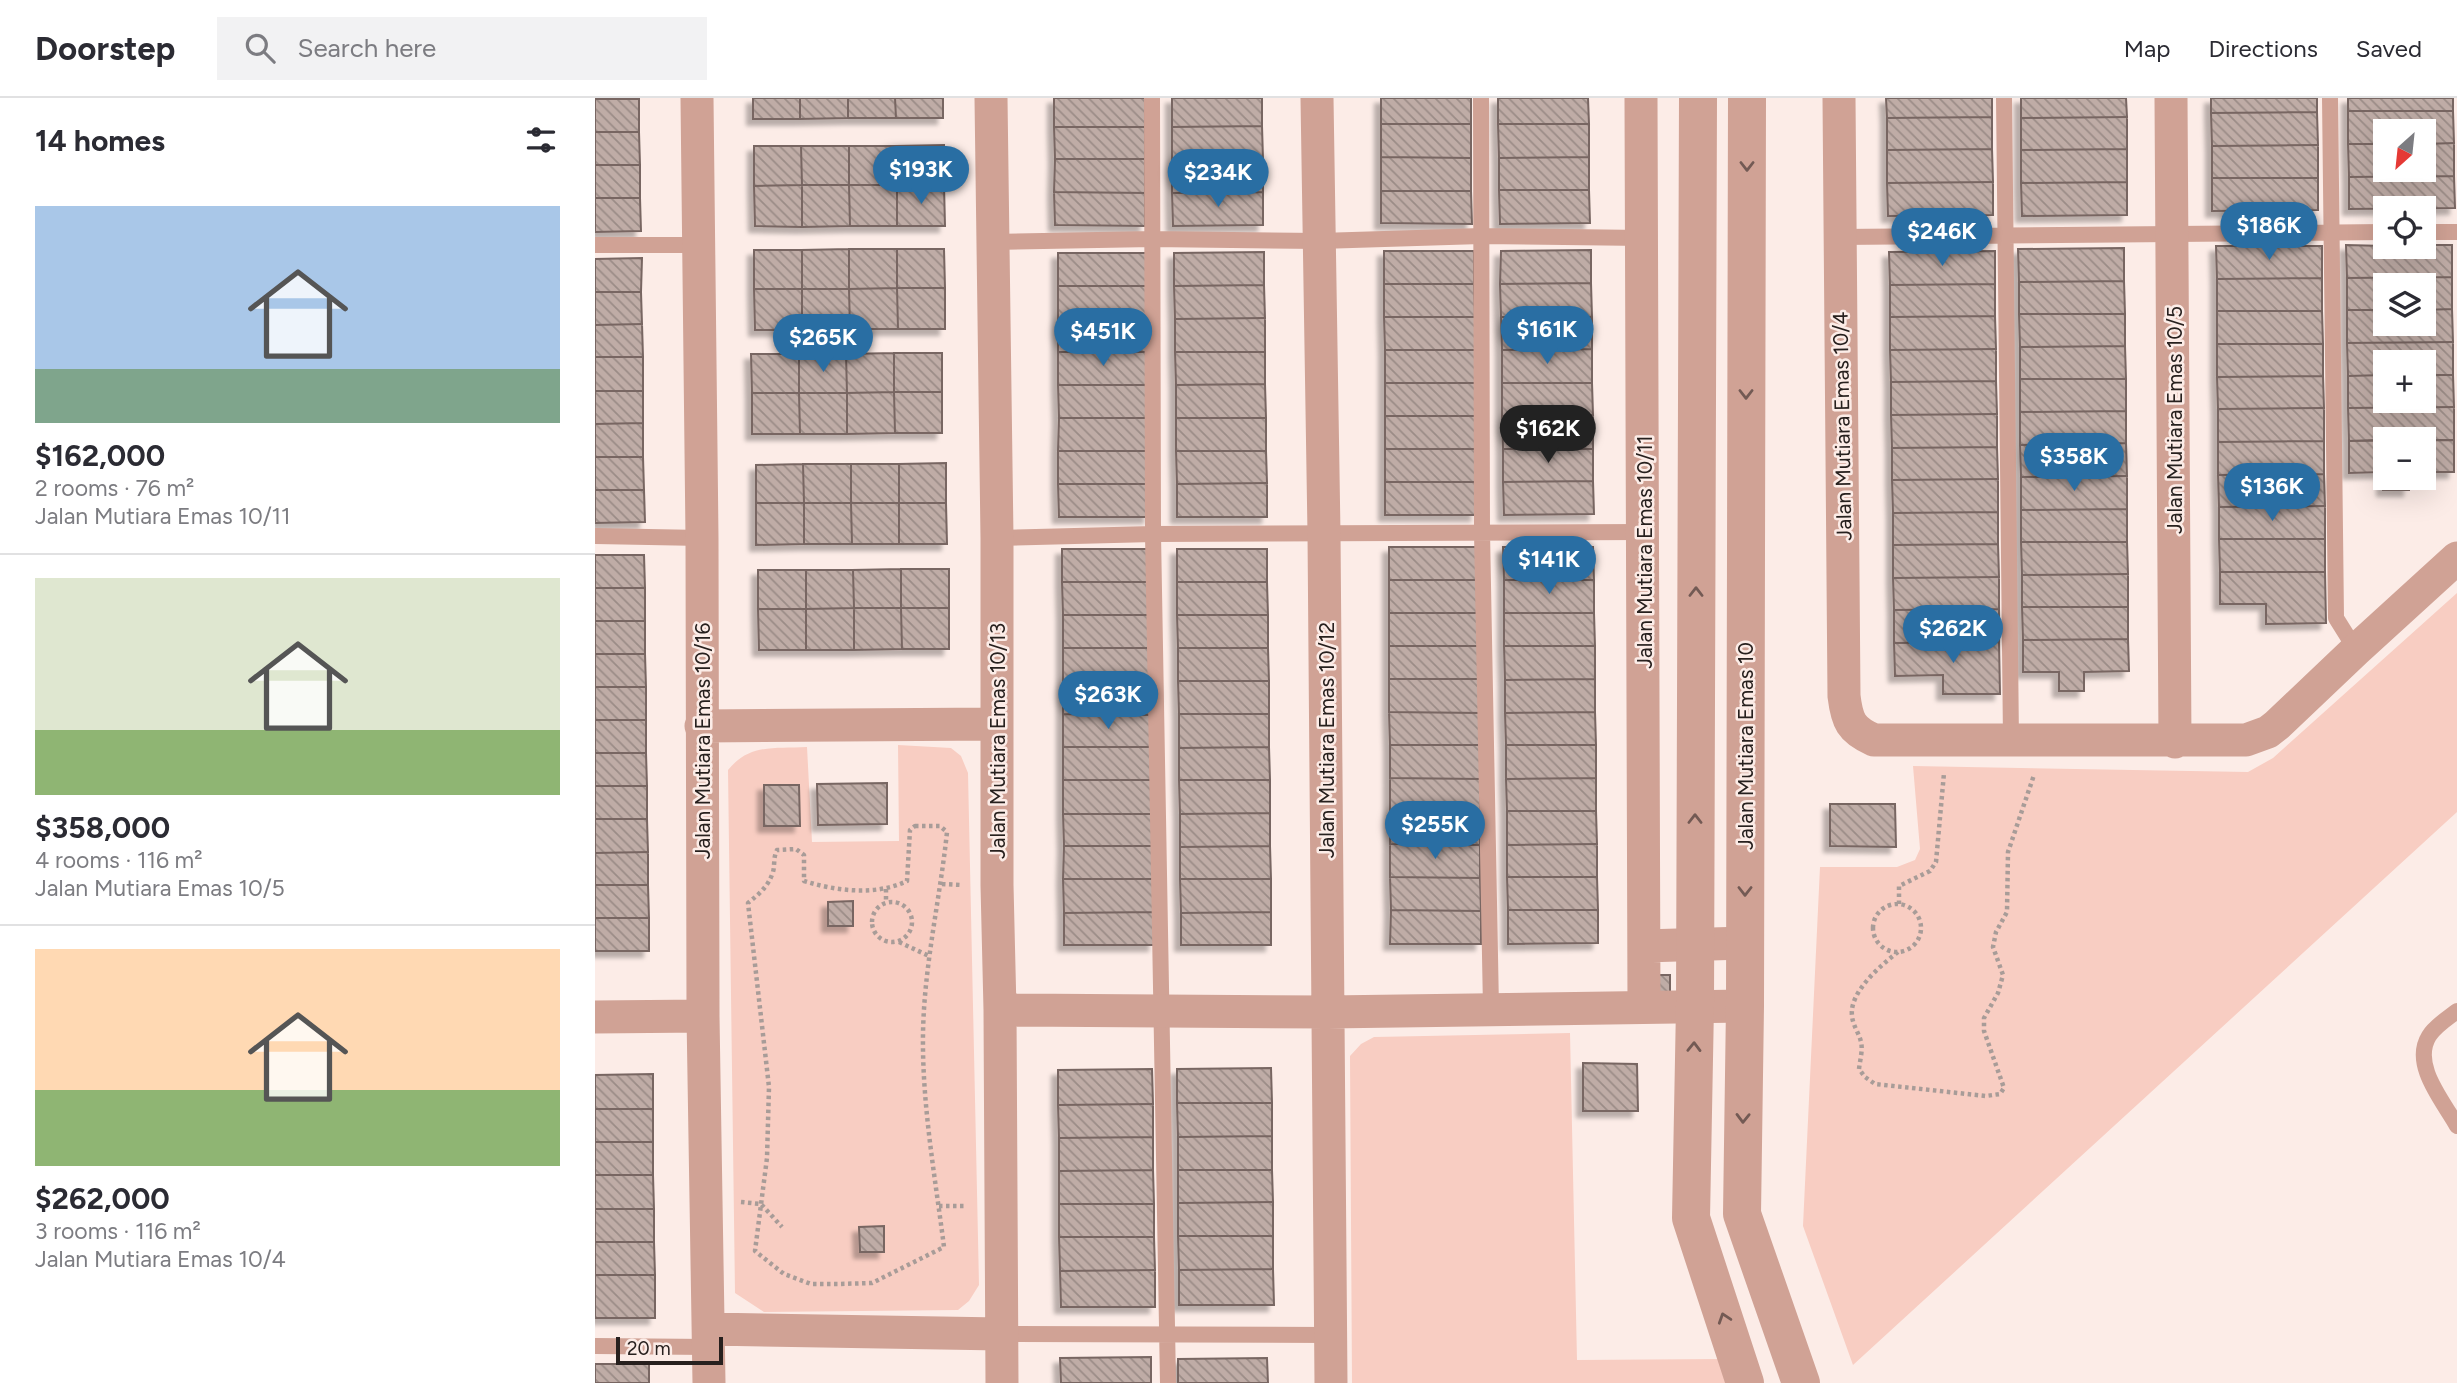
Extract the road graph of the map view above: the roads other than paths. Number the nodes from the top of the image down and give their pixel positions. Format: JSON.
{"nodes":[{"id":1,"x":697,"y":98,"type":"edge"},
{"id":2,"x":991,"y":98,"type":"edge"},
{"id":3,"x":1152,"y":98,"type":"edge"},
{"id":4,"x":1317,"y":98,"type":"edge"},
{"id":5,"x":1481,"y":98,"type":"edge"},
{"id":6,"x":1641,"y":98,"type":"edge"},
{"id":7,"x":1698,"y":98,"type":"edge"},
{"id":8,"x":1747,"y":98,"type":"edge"},
{"id":9,"x":1839,"y":98,"type":"edge"},
{"id":10,"x":2004,"y":98,"type":"edge"},
{"id":11,"x":2171,"y":98,"type":"edge"},
{"id":12,"x":2330,"y":98,"type":"edge"},
{"id":13,"x":2373,"y":232,"type":"edge"},
{"id":14,"x":2436,"y":232,"type":"edge"},
{"id":15,"x":2457,"y":232,"type":"edge"},
{"id":16,"x":2173,"y":233,"type":"junction"},
{"id":17,"x":2332,"y":233,"type":"junction"},
{"id":18,"x":2005,"y":235,"type":"junction"},
{"id":19,"x":1481,"y":236,"type":"junction"},
{"id":20,"x":1840,"y":237,"type":"junction"},
{"id":21,"x":1644,"y":238,"type":"junction"},
{"id":22,"x":1152,"y":239,"type":"junction"},
{"id":23,"x":1320,"y":241,"type":"junction"},
{"id":24,"x":993,"y":242,"type":"junction"},
{"id":25,"x":595,"y":244,"type":"edge"},
{"id":26,"x":699,"y":245,"type":"junction"},
{"id":27,"x":1482,"y":532,"type":"junction"},
{"id":28,"x":1644,"y":532,"type":"junction"},
{"id":29,"x":1153,"y":534,"type":"junction"},
{"id":30,"x":1324,"y":534,"type":"junction"},
{"id":31,"x":595,"y":536,"type":"edge"},
{"id":32,"x":702,"y":538,"type":"junction"},
{"id":33,"x":997,"y":538,"type":"junction"},
{"id":34,"x":2457,"y":558,"type":"edge"},
{"id":35,"x":2356,"y":650,"type":"junction"},
{"id":36,"x":997,"y":724,"type":"junction"},
{"id":37,"x":701,"y":726,"type":"junction"},
{"id":38,"x":2025,"y":741,"type":"junction"},
{"id":39,"x":2175,"y":741,"type":"junction"},
{"id":40,"x":1745,"y":943,"type":"junction"},
{"id":41,"x":1695,"y":944,"type":"junction"},
{"id":42,"x":1644,"y":946,"type":"junction"},
{"id":43,"x":1644,"y":1006,"type":"junction"},
{"id":44,"x":1695,"y":1006,"type":"junction"},
{"id":45,"x":1745,"y":1006,"type":"junction"},
{"id":46,"x":1491,"y":1008,"type":"junction"},
{"id":47,"x":1000,"y":1010,"type":"junction"},
{"id":48,"x":1161,"y":1010,"type":"junction"},
{"id":49,"x":2457,"y":1011,"type":"edge"},
{"id":50,"x":1328,"y":1012,"type":"junction"},
{"id":51,"x":703,"y":1016,"type":"junction"},
{"id":52,"x":595,"y":1017,"type":"edge"},
{"id":53,"x":2457,"y":1126,"type":"edge"},
{"id":54,"x":1001,"y":1334,"type":"junction"},
{"id":55,"x":1168,"y":1335,"type":"junction"},
{"id":56,"x":1330,"y":1335,"type":"junction"},
{"id":57,"x":709,"y":1338,"type":"junction"},
{"id":58,"x":595,"y":1346,"type":"edge"},
{"id":59,"x":709,"y":1383,"type":"edge"},
{"id":60,"x":1002,"y":1383,"type":"edge"},
{"id":61,"x":1168,"y":1383,"type":"edge"},
{"id":62,"x":1331,"y":1383,"type":"edge"},
{"id":63,"x":1745,"y":1383,"type":"edge"},
{"id":64,"x":1801,"y":1383,"type":"edge"}],
"edges":[{"from":1,"to":26,"type":"street","name":"Jalan Mutiara Emas 10/16"},
{"from":2,"to":24,"type":"street","name":"Jalan Mutiara Emas 10/13"},
{"from":3,"to":22,"type":"lane"},
{"from":4,"to":23,"type":"street","name":"Jalan Mutiara Emas 10/12"},
{"from":5,"to":19,"type":"lane"},
{"from":6,"to":21,"type":"street","name":"Jalan Mutiara Emas 10/11"},
{"from":41,"to":7,"type":"street","one_way":true},
{"from":8,"to":40,"type":"street","name":"Jalan Mutiara Emas 10","one_way":true},
{"from":9,"to":20,"type":"street","name":"Jalan Mutiara Emas 10/4"},
{"from":10,"to":18,"type":"lane"},
{"from":11,"to":16,"type":"street","name":"Jalan Mutiara Emas 10/5"},
{"from":12,"to":17,"type":"lane"},
{"from":13,"to":17,"type":"lane"},
{"from":14,"to":15,"type":"lane"},
{"from":16,"to":17,"type":"lane"},
{"from":16,"to":18,"type":"lane"},
{"from":16,"to":39,"type":"street","name":"Jalan Mutiara Emas 10/5"},
{"from":17,"to":35,"type":"lane"},
{"from":18,"to":20,"type":"lane"},
{"from":18,"to":38,"type":"lane"},
{"from":19,"to":21,"type":"lane"},
{"from":19,"to":23,"type":"lane"},
{"from":19,"to":27,"type":"lane"},
{"from":20,"to":38,"type":"street","name":"Jalan Mutiara Emas 10/4"},
{"from":21,"to":28,"type":"street","name":"Jalan Mutiara Emas 10/11"},
{"from":22,"to":23,"type":"lane"},
{"from":22,"to":24,"type":"lane"},
{"from":22,"to":29,"type":"lane"},
{"from":23,"to":30,"type":"street","name":"Jalan Mutiara Emas 10/12"},
{"from":24,"to":33,"type":"street","name":"Jalan Mutiara Emas 10/13"},
{"from":25,"to":26,"type":"lane"},
{"from":26,"to":32,"type":"street","name":"Jalan Mutiara Emas 10/16"},
{"from":27,"to":28,"type":"lane"},
{"from":27,"to":30,"type":"lane"},
{"from":27,"to":46,"type":"lane"},
{"from":28,"to":42,"type":"street","name":"Jalan Mutiara Emas 10/11"},
{"from":29,"to":30,"type":"lane"},
{"from":29,"to":33,"type":"lane"},
{"from":29,"to":48,"type":"lane"},
{"from":30,"to":50,"type":"street","name":"Jalan Mutiara Emas 10/12"},
{"from":31,"to":32,"type":"lane"},
{"from":32,"to":37,"type":"street","name":"Jalan Mutiara Emas 10/16"},
{"from":33,"to":36,"type":"street","name":"Jalan Mutiara Emas 10/13"},
{"from":34,"to":35,"type":"street"},
{"from":35,"to":39,"type":"street"},
{"from":36,"to":37,"type":"street"},
{"from":36,"to":47,"type":"street","name":"Jalan Mutiara Emas 10/13"},
{"from":37,"to":51,"type":"street","name":"Jalan Mutiara Emas 10/16"},
{"from":38,"to":39,"type":"street"},
{"from":40,"to":41,"type":"street"},
{"from":40,"to":45,"type":"street","name":"Jalan Mutiara Emas 10"},
{"from":41,"to":42,"type":"street"},
{"from":41,"to":44,"type":"street"},
{"from":42,"to":43,"type":"street","name":"Jalan Mutiara Emas 10/11"},
{"from":43,"to":44,"type":"street"},
{"from":43,"to":46,"type":"street"},
{"from":44,"to":45,"type":"street"},
{"from":63,"to":44,"type":"street","one_way":true},
{"from":45,"to":64,"type":"street","name":"Jalan Mutiara Emas 10","one_way":true},
{"from":46,"to":50,"type":"street"},
{"from":47,"to":48,"type":"street"},
{"from":47,"to":54,"type":"street","name":"Jalan Mutiara Emas 10/13"},
{"from":48,"to":50,"type":"street"},
{"from":48,"to":55,"type":"lane"},
{"from":49,"to":53,"type":"lane"},
{"from":50,"to":56,"type":"street","name":"Jalan Mutiara Emas 10/12"},
{"from":51,"to":52,"type":"street"},
{"from":51,"to":57,"type":"street","name":"Jalan Mutiara Emas 10/16"},
{"from":54,"to":55,"type":"lane"},
{"from":54,"to":57,"type":"street"},
{"from":54,"to":60,"type":"street","name":"Jalan Mutiara Emas 10/13"},
{"from":55,"to":56,"type":"lane"},
{"from":55,"to":61,"type":"lane"},
{"from":56,"to":62,"type":"street","name":"Jalan Mutiara Emas 10/12"},
{"from":57,"to":58,"type":"lane"},
{"from":57,"to":59,"type":"street","name":"Jalan Mutiara Emas 10/16"}]}
